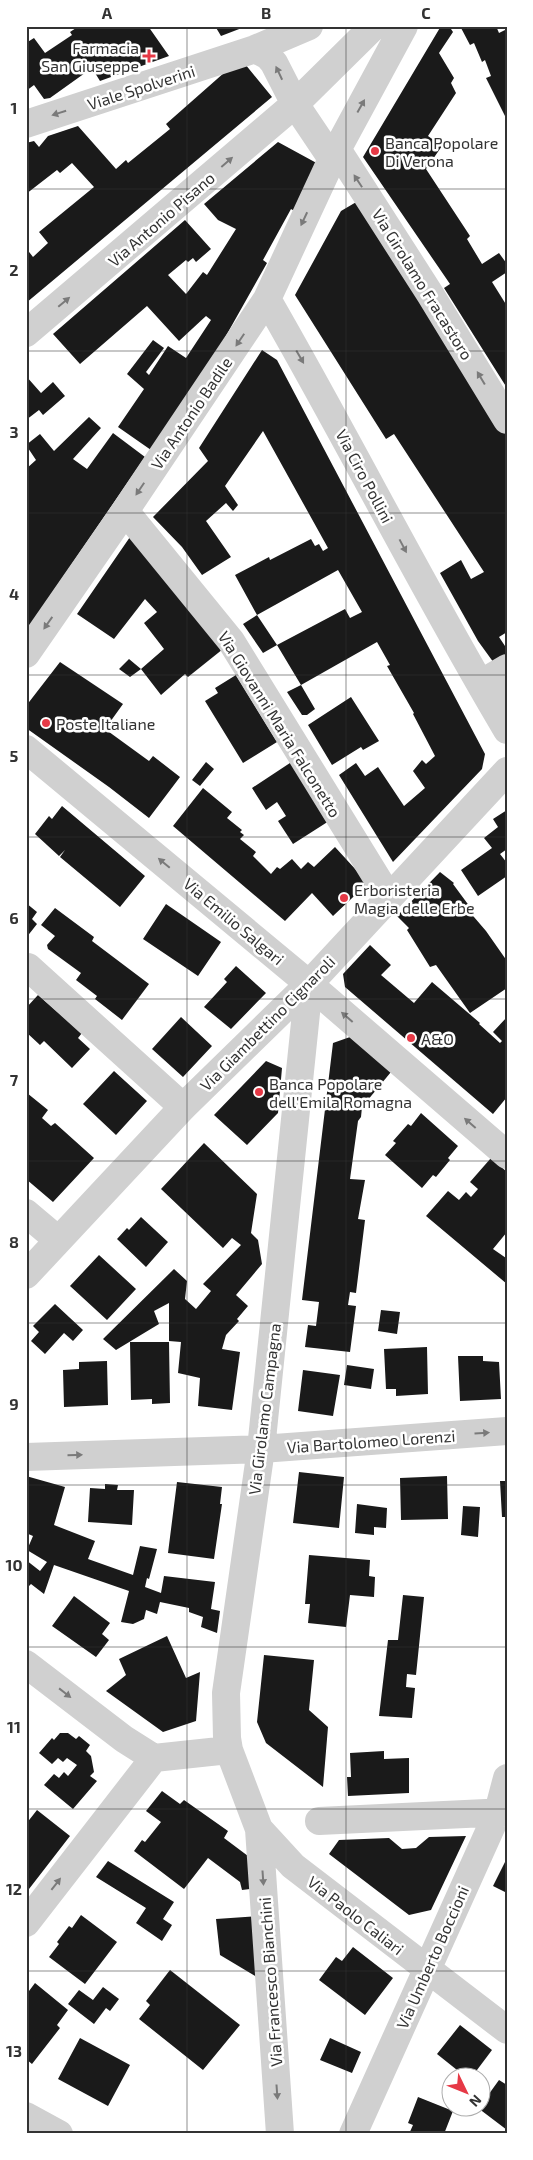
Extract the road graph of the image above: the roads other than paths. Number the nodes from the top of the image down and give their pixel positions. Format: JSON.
{"nodes":[{"id":1,"x":309,"y":26,"type":"edge"},
{"id":2,"x":374,"y":26,"type":"edge"},
{"id":3,"x":404,"y":26,"type":"edge"},
{"id":4,"x":255,"y":50,"type":"junction"},
{"id":5,"x":295,"y":104,"type":"junction"},
{"id":6,"x":26,"y":124,"type":"edge"},
{"id":7,"x":335,"y":154,"type":"junction"},
{"id":8,"x":267,"y":299,"type":"junction"},
{"id":9,"x":26,"y":333,"type":"edge"},
{"id":10,"x":507,"y":420,"type":"edge"},
{"id":11,"x":125,"y":511,"type":"junction"},
{"id":12,"x":26,"y":654,"type":"edge"},
{"id":13,"x":507,"y":668,"type":"edge"},
{"id":14,"x":507,"y":704,"type":"edge"},
{"id":15,"x":507,"y":730,"type":"edge"},
{"id":16,"x":26,"y":749,"type":"edge"},
{"id":17,"x":507,"y":772,"type":"edge"},
{"id":18,"x":388,"y":896,"type":"junction"},
{"id":19,"x":28,"y":967,"type":"dead end"},
{"id":20,"x":309,"y":984,"type":"junction"},
{"id":21,"x":183,"y":1108,"type":"junction"},
{"id":22,"x":507,"y":1155,"type":"edge"},
{"id":23,"x":26,"y":1213,"type":"edge"},
{"id":24,"x":58,"y":1240,"type":"junction"},
{"id":25,"x":26,"y":1275,"type":"edge"},
{"id":26,"x":507,"y":1432,"type":"edge"},
{"id":27,"x":261,"y":1449,"type":"junction"},
{"id":28,"x":26,"y":1457,"type":"edge"},
{"id":29,"x":26,"y":1664,"type":"edge"},
{"id":30,"x":230,"y":1750,"type":"junction"},
{"id":31,"x":154,"y":1758,"type":"junction"},
{"id":32,"x":507,"y":1778,"type":"edge"},
{"id":33,"x":502,"y":1812,"type":"edge"},
{"id":34,"x":319,"y":1821,"type":"dead end"},
{"id":35,"x":259,"y":1829,"type":"junction"},
{"id":36,"x":26,"y":1923,"type":"edge"},
{"id":37,"x":426,"y":1969,"type":"junction"},
{"id":38,"x":507,"y":2030,"type":"edge"},
{"id":39,"x":26,"y":2116,"type":"edge"},
{"id":40,"x":59,"y":2134,"type":"edge"},
{"id":41,"x":280,"y":2134,"type":"edge"},
{"id":42,"x":353,"y":2134,"type":"edge"}],
"edges":[{"from":1,"to":4,"type":"street","name":"Viale Spolverini"},
{"from":2,"to":5,"type":"street","name":"Via Antonio Pisano"},
{"from":7,"to":3,"type":"street","name":"Via Antonio Badile","one_way":true},
{"from":5,"to":4,"type":"street","name":"Via Girolamo Fracastoro","one_way":true},
{"from":4,"to":6,"type":"street","name":"Viale Spolverini","one_way":true},
{"from":5,"to":7,"type":"street","name":"Via Girolamo Fracastoro"},
{"from":9,"to":5,"type":"street","name":"Via Antonio Pisano","one_way":true},
{"from":7,"to":8,"type":"street","name":"Via Antonio Badile","one_way":true},
{"from":10,"to":7,"type":"street","name":"Via Girolamo Fracastoro","one_way":true},
{"from":8,"to":11,"type":"street","name":"Via Antonio Badile","one_way":true},
{"from":8,"to":15,"type":"street","name":"Via Ciro Pollini","one_way":true},
{"from":11,"to":12,"type":"street","name":"Via Antonio Badile","one_way":true},
{"from":11,"to":18,"type":"street","name":"Via Giovanni Maria Falconetto"},
{"from":13,"to":14,"type":"street"},
{"from":20,"to":16,"type":"street","name":"Via Emilio Salgari","one_way":true},
{"from":17,"to":18,"type":"street","name":"Via Giambettino Cignaroli"},
{"from":18,"to":20,"type":"street","name":"Via Giambettino Cignaroli"},
{"from":19,"to":21,"type":"street"},
{"from":20,"to":21,"type":"street","name":"Via Giambettino Cignaroli"},
{"from":22,"to":20,"type":"street","name":"Via Emilio Salgari","one_way":true},
{"from":20,"to":27,"type":"street","name":"Via Girolamo Campagna"},
{"from":21,"to":24,"type":"street","name":"Via Giambettino Cignaroli"},
{"from":23,"to":24,"type":"street"},
{"from":24,"to":25,"type":"street","name":"Via Giambettino Cignaroli"},
{"from":27,"to":26,"type":"street","name":"Via Bartolomeo Lorenzi","one_way":true},
{"from":28,"to":27,"type":"street","name":"Via Bartolomeo Lorenzi","one_way":true},
{"from":27,"to":30,"type":"street","name":"Via Girolamo Campagna"},
{"from":29,"to":31,"type":"street","one_way":true},
{"from":30,"to":31,"type":"street"},
{"from":30,"to":35,"type":"street","name":"Via Girolamo Campagna"},
{"from":36,"to":31,"type":"street","one_way":true},
{"from":32,"to":33,"type":"street","name":"Via Umberto Boccioni"},
{"from":33,"to":34,"type":"street"},
{"from":33,"to":37,"type":"street","name":"Via Umberto Boccioni"},
{"from":35,"to":37,"type":"street","name":"Via Paolo Caliari"},
{"from":35,"to":41,"type":"street","name":"Via Francesco Bianchini","one_way":true},
{"from":37,"to":38,"type":"street","name":"Via Paolo Caliari"},
{"from":37,"to":42,"type":"street","name":"Via Umberto Boccioni"},
{"from":39,"to":40,"type":"street"}]}
